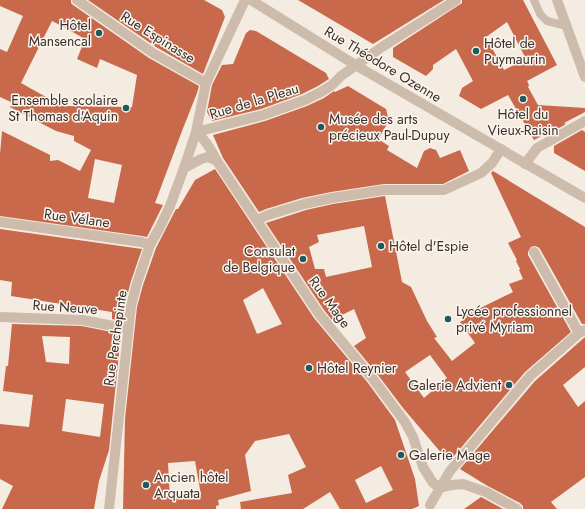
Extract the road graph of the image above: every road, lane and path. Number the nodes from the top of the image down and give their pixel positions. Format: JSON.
{"nodes":[{"id":1,"x":77,"y":0,"type":"edge"},
{"id":2,"x":245,"y":0,"type":"edge"},
{"id":3,"x":251,"y":0,"type":"edge"},
{"id":4,"x":456,"y":0,"type":"edge"},
{"id":5,"x":534,"y":0,"type":"edge"},
{"id":6,"x":557,"y":0,"type":"edge"},
{"id":7,"x":567,"y":26,"type":"junction"},
{"id":8,"x":357,"y":66,"type":"junction"},
{"id":9,"x":585,"y":77,"type":"edge"},
{"id":10,"x":206,"y":83,"type":"junction"},
{"id":11,"x":585,"y":121,"type":"edge"},
{"id":12,"x":196,"y":132,"type":"junction"},
{"id":13,"x":501,"y":149,"type":"junction"},
{"id":14,"x":217,"y":161,"type":"junction"},
{"id":15,"x":525,"y":164,"type":"junction"},
{"id":16,"x":184,"y":168,"type":"junction"},
{"id":17,"x":585,"y":198,"type":"edge"},
{"id":18,"x":257,"y":220,"type":"junction"},
{"id":19,"x":0,"y":222,"type":"edge"},
{"id":20,"x":150,"y":245,"type":"junction"},
{"id":21,"x":534,"y":252,"type":"dead end"},
{"id":22,"x":0,"y":317,"type":"edge"},
{"id":23,"x":128,"y":328,"type":"junction"},
{"id":24,"x":582,"y":331,"type":"edge"},
{"id":25,"x":440,"y":488,"type":"junction"},
{"id":26,"x":428,"y":508,"type":"edge"},
{"id":27,"x":109,"y":509,"type":"edge"},
{"id":28,"x":517,"y":509,"type":"edge"}],
"edges":[{"from":1,"to":10,"type":"street","name":"Rue Espinasse"},
{"from":2,"to":10,"type":"street","name":"Rue Perchepinte"},
{"from":3,"to":8,"type":"street","name":"Rue Théodore Ozenne"},
{"from":4,"to":8,"type":"street","name":"Rue de la Pleau"},
{"from":5,"to":7,"type":"lane"},
{"from":6,"to":7,"type":"street"},
{"from":7,"to":9,"type":"street"},
{"from":8,"to":12,"type":"street","name":"Rue de la Pleau"},
{"from":8,"to":13,"type":"street","name":"Rue Théodore Ozenne"},
{"from":10,"to":12,"type":"street","name":"Rue Perchepinte"},
{"from":11,"to":15,"type":"street"},
{"from":12,"to":14,"type":"street","name":"Rue Mage"},
{"from":12,"to":16,"type":"street","name":"Rue Perchepinte"},
{"from":13,"to":15,"type":"street","name":"Rue Théodore Ozenne"},
{"from":13,"to":18,"type":"street"},
{"from":14,"to":16,"type":"street"},
{"from":14,"to":18,"type":"street","name":"Rue Mage"},
{"from":15,"to":17,"type":"street","name":"Rue Théodore Ozenne"},
{"from":16,"to":20,"type":"street","name":"Rue Perchepinte"},
{"from":18,"to":25,"type":"street","name":"Rue Mage"},
{"from":19,"to":20,"type":"street","name":"Rue Vélane"},
{"from":20,"to":23,"type":"street","name":"Rue Perchepinte"},
{"from":21,"to":24,"type":"street"},
{"from":22,"to":23,"type":"street","name":"Rue Neuve"},
{"from":23,"to":27,"type":"street","name":"Rue Perchepinte"},
{"from":24,"to":25,"type":"street"},
{"from":25,"to":26,"type":"street"},
{"from":25,"to":28,"type":"street"}]}
